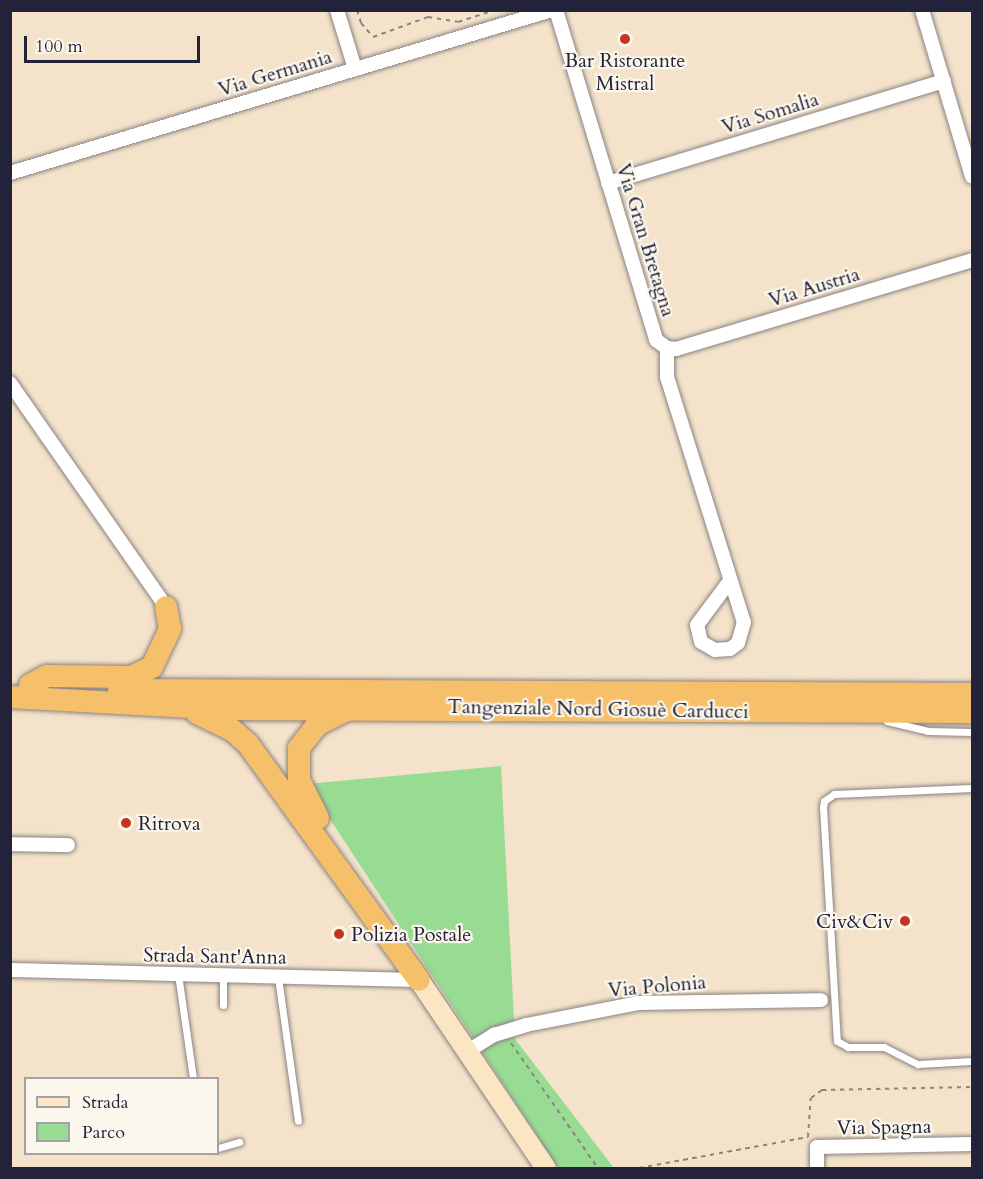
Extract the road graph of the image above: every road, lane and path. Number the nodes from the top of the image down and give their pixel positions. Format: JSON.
{"nodes":[{"id":1,"x":338,"y":10,"type":"edge"},
{"id":2,"x":357,"y":10,"type":"edge"},
{"id":3,"x":496,"y":10,"type":"edge"},
{"id":4,"x":554,"y":10,"type":"edge"},
{"id":5,"x":922,"y":10,"type":"edge"},
{"id":6,"x":356,"y":69,"type":"junction"},
{"id":7,"x":944,"y":81,"type":"junction"},
{"id":8,"x":10,"y":173,"type":"edge"},
{"id":9,"x":972,"y":177,"type":"edge"},
{"id":10,"x":608,"y":183,"type":"junction"},
{"id":11,"x":972,"y":261,"type":"edge"},
{"id":12,"x":667,"y":348,"type":"junction"},
{"id":13,"x":10,"y":383,"type":"edge"},
{"id":14,"x":729,"y":582,"type":"junction"},
{"id":15,"x":166,"y":607,"type":"joint"},
{"id":16,"x":20,"y":684,"type":"edge"},
{"id":17,"x":972,"y":694,"type":"edge"},
{"id":18,"x":10,"y":698,"type":"edge"},
{"id":19,"x":223,"y":699,"type":"junction"},
{"id":20,"x":180,"y":706,"type":"junction"},
{"id":21,"x":353,"y":707,"type":"junction"},
{"id":22,"x":843,"y":711,"type":"junction"},
{"id":23,"x":972,"y":712,"type":"edge"},
{"id":24,"x":972,"y":732,"type":"edge"},
{"id":25,"x":972,"y":788,"type":"edge"},
{"id":26,"x":10,"y":844,"type":"edge"},
{"id":27,"x":68,"y":846,"type":"dead end"},
{"id":28,"x":10,"y":970,"type":"edge"},
{"id":29,"x":178,"y":974,"type":"junction"},
{"id":30,"x":223,"y":975,"type":"junction"},
{"id":31,"x":278,"y":977,"type":"junction"},
{"id":32,"x":419,"y":980,"type":"junction"},
{"id":33,"x":827,"y":1000,"type":"junction"},
{"id":34,"x":223,"y":1005,"type":"dead end"},
{"id":35,"x":504,"y":1032,"type":"junction"},
{"id":36,"x":468,"y":1051,"type":"junction"},
{"id":37,"x":972,"y":1061,"type":"edge"},
{"id":38,"x":193,"y":1077,"type":"edge"},
{"id":39,"x":972,"y":1087,"type":"edge"},
{"id":40,"x":298,"y":1121,"type":"dead end"},
{"id":41,"x":239,"y":1142,"type":"dead end"},
{"id":42,"x":972,"y":1144,"type":"edge"},
{"id":43,"x":219,"y":1148,"type":"edge"},
{"id":44,"x":546,"y":1168,"type":"edge"},
{"id":45,"x":598,"y":1168,"type":"edge"},
{"id":46,"x":639,"y":1168,"type":"edge"},
{"id":47,"x":817,"y":1168,"type":"edge"}],
"edges":[{"from":1,"to":6,"type":"street"},
{"from":2,"to":3,"type":"path"},
{"from":4,"to":6,"type":"street","name":"Via Germania"},
{"from":4,"to":10,"type":"street","name":"Via Gran Bretagna"},
{"from":5,"to":7,"type":"street"},
{"from":6,"to":8,"type":"street","name":"Via Germania"},
{"from":7,"to":9,"type":"street"},
{"from":7,"to":10,"type":"street","name":"Via Somalia"},
{"from":10,"to":12,"type":"street","name":"Via Gran Bretagna"},
{"from":11,"to":12,"type":"street","name":"Via Austria"},
{"from":12,"to":14,"type":"street"},
{"from":13,"to":15,"type":"street"},
{"from":14,"to":14,"type":"street"},
{"from":15,"to":16,"type":"highway"},
{"from":16,"to":19,"type":"highway"},
{"from":17,"to":19,"type":"highway","name":"Tangenziale Nord Giosuè Carducci"},
{"from":18,"to":20,"type":"highway"},
{"from":19,"to":20,"type":"highway"},
{"from":19,"to":21,"type":"highway","name":"Tangenziale Nord Giosuè Carducci"},
{"from":20,"to":32,"type":"highway"},
{"from":21,"to":22,"type":"highway","name":"Tangenziale Nord Giosuè Carducci"},
{"from":21,"to":32,"type":"highway"},
{"from":22,"to":23,"type":"highway","name":"Tangenziale Nord Giosuè Carducci"},
{"from":22,"to":24,"type":"lane"},
{"from":25,"to":33,"type":"lane"},
{"from":26,"to":27,"type":"street"},
{"from":28,"to":29,"type":"street","name":"Strada Sant'Anna"},
{"from":29,"to":30,"type":"street","name":"Strada Sant'Anna"},
{"from":29,"to":38,"type":"lane"},
{"from":30,"to":31,"type":"street","name":"Strada Sant'Anna"},
{"from":30,"to":34,"type":"lane"},
{"from":31,"to":32,"type":"street","name":"Strada Sant'Anna"},
{"from":31,"to":40,"type":"lane"},
{"from":32,"to":36,"type":"main road"},
{"from":33,"to":35,"type":"street","name":"Via Polonia"},
{"from":33,"to":37,"type":"lane"},
{"from":35,"to":36,"type":"street","name":"Via Polonia"},
{"from":35,"to":45,"type":"path"},
{"from":36,"to":44,"type":"main road"},
{"from":39,"to":46,"type":"path"},
{"from":41,"to":43,"type":"lane"},
{"from":42,"to":47,"type":"street","name":"Via Spagna"}]}
